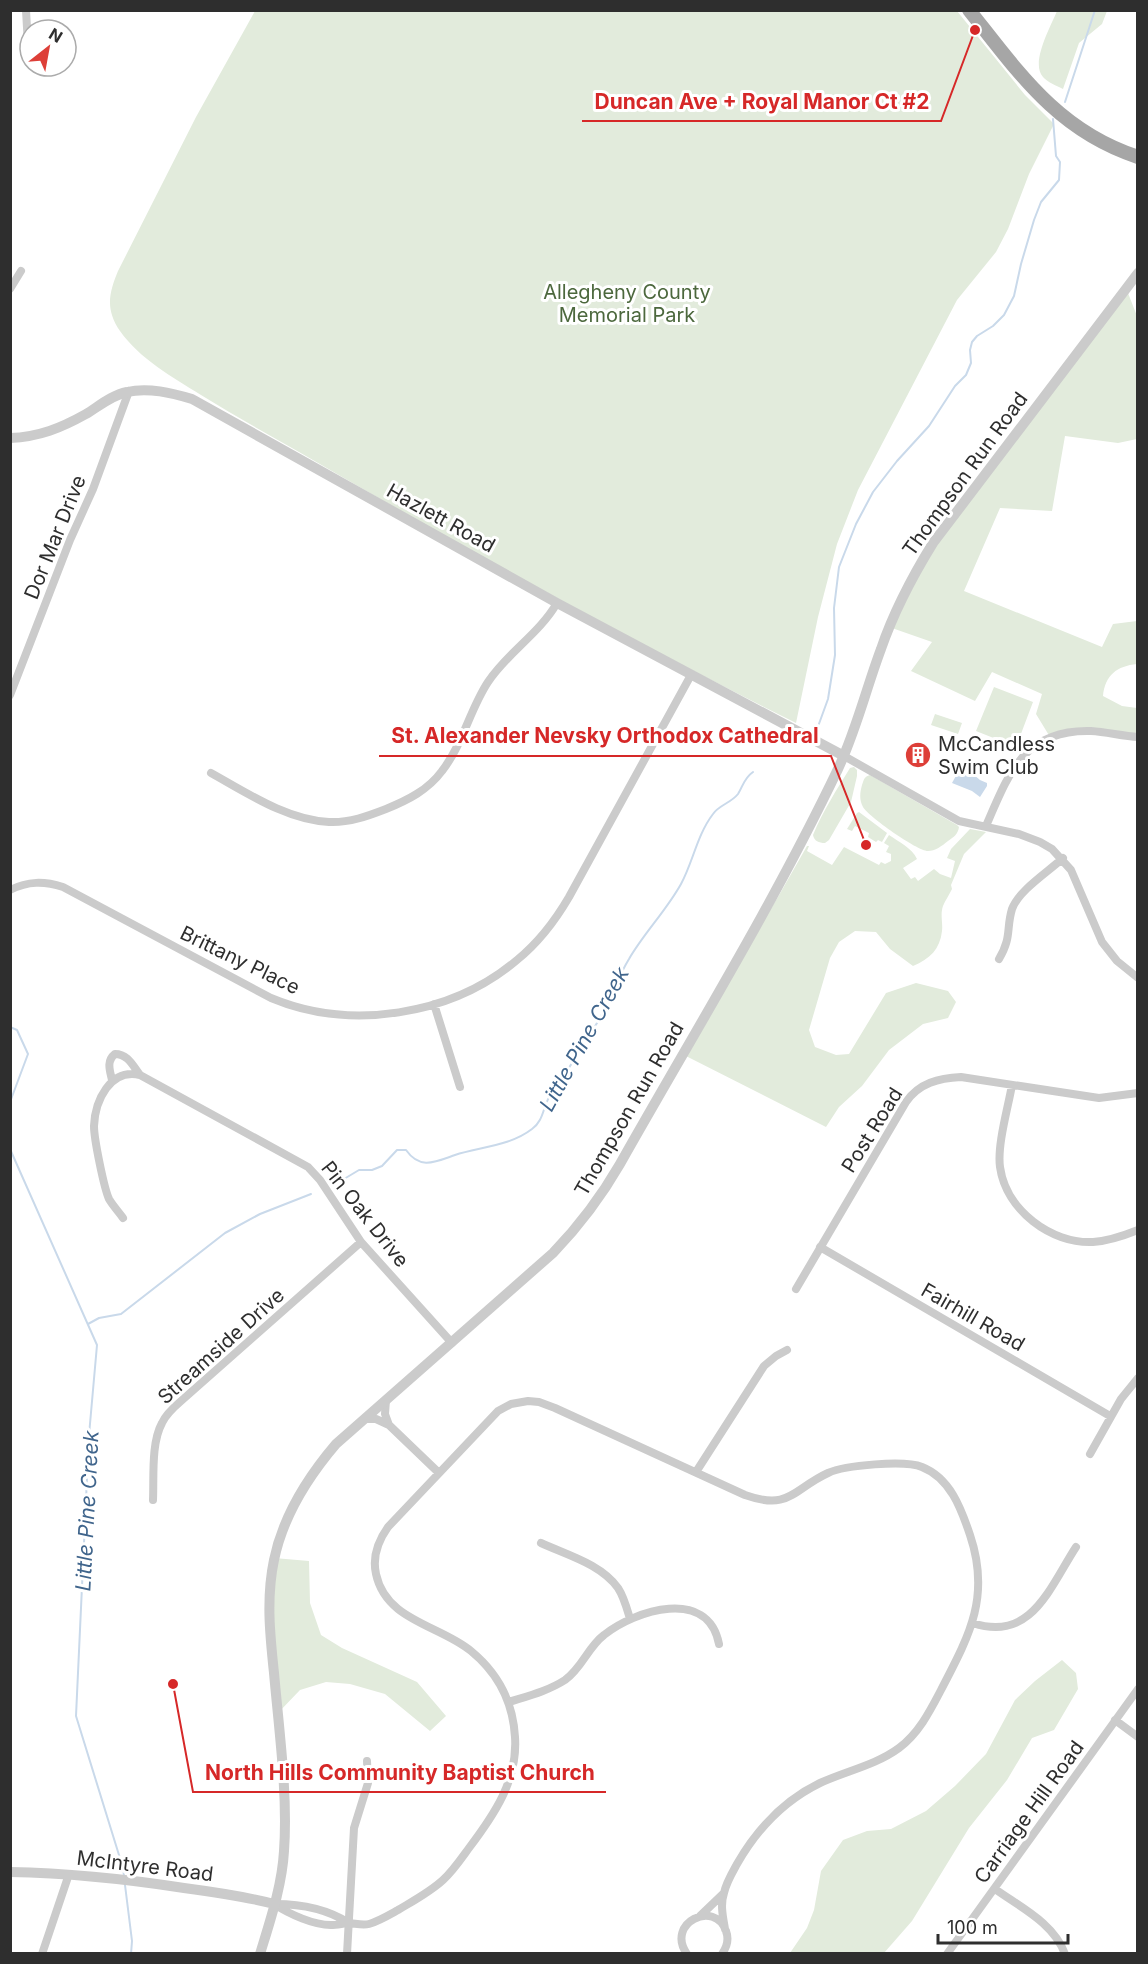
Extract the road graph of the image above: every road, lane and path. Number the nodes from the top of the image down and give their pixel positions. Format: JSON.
{"nodes":[{"id":1,"x":969,"y":10,"type":"edge"},
{"id":2,"x":1137,"y":157,"type":"edge"},
{"id":3,"x":21,"y":271,"type":"dead end"},
{"id":4,"x":1137,"y":273,"type":"edge"},
{"id":5,"x":10,"y":289,"type":"edge"},
{"id":6,"x":129,"y":391,"type":"junction"},
{"id":7,"x":10,"y":438,"type":"edge"},
{"id":8,"x":558,"y":603,"type":"junction"},
{"id":9,"x":692,"y":675,"type":"junction"},
{"id":10,"x":10,"y":695,"type":"edge"},
{"id":11,"x":1137,"y":737,"type":"edge"},
{"id":12,"x":844,"y":756,"type":"junction"},
{"id":13,"x":211,"y":773,"type":"dead end"},
{"id":14,"x":986,"y":826,"type":"junction"},
{"id":15,"x":1062,"y":858,"type":"junction"},
{"id":16,"x":10,"y":890,"type":"edge"},
{"id":17,"x":999,"y":958,"type":"dead end"},
{"id":18,"x":1137,"y":978,"type":"edge"},
{"id":19,"x":434,"y":1004,"type":"junction"},
{"id":20,"x":140,"y":1075,"type":"junction"},
{"id":21,"x":112,"y":1080,"type":"junction"},
{"id":22,"x":1012,"y":1085,"type":"junction"},
{"id":23,"x":460,"y":1087,"type":"dead end"},
{"id":24,"x":1137,"y":1094,"type":"edge"},
{"id":25,"x":123,"y":1218,"type":"dead end"},
{"id":26,"x":1137,"y":1230,"type":"edge"},
{"id":27,"x":361,"y":1242,"type":"junction"},
{"id":28,"x":820,"y":1247,"type":"junction"},
{"id":29,"x":796,"y":1289,"type":"dead end"},
{"id":30,"x":452,"y":1343,"type":"junction"},
{"id":31,"x":787,"y":1350,"type":"dead end"},
{"id":32,"x":1137,"y":1378,"type":"edge"},
{"id":33,"x":386,"y":1400,"type":"junction"},
{"id":34,"x":1110,"y":1416,"type":"junction"},
{"id":35,"x":365,"y":1419,"type":"junction"},
{"id":36,"x":389,"y":1425,"type":"junction"},
{"id":37,"x":1090,"y":1454,"type":"dead end"},
{"id":38,"x":696,"y":1472,"type":"junction"},
{"id":39,"x":439,"y":1473,"type":"junction"},
{"id":40,"x":153,"y":1500,"type":"dead end"},
{"id":41,"x":541,"y":1543,"type":"dead end"},
{"id":42,"x":1076,"y":1547,"type":"dead end"},
{"id":43,"x":630,"y":1619,"type":"junction"},
{"id":44,"x":973,"y":1623,"type":"junction"},
{"id":45,"x":719,"y":1644,"type":"dead end"},
{"id":46,"x":1137,"y":1689,"type":"edge"},
{"id":47,"x":509,"y":1702,"type":"junction"},
{"id":48,"x":1115,"y":1720,"type":"junction"},
{"id":49,"x":1137,"y":1737,"type":"edge"},
{"id":50,"x":367,"y":1761,"type":"dead end"},
{"id":51,"x":10,"y":1872,"type":"edge"},
{"id":52,"x":69,"y":1874,"type":"junction"},
{"id":53,"x":994,"y":1889,"type":"junction"},
{"id":54,"x":724,"y":1893,"type":"junction"},
{"id":55,"x":274,"y":1905,"type":"junction"},
{"id":56,"x":699,"y":1916,"type":"junction"},
{"id":57,"x":349,"y":1923,"type":"junction"},
{"id":58,"x":725,"y":1929,"type":"junction"},
{"id":59,"x":684,"y":1951,"type":"edge"},
{"id":60,"x":42,"y":1953,"type":"edge"},
{"id":61,"x":260,"y":1953,"type":"edge"},
{"id":62,"x":347,"y":1953,"type":"edge"},
{"id":63,"x":722,"y":1953,"type":"edge"},
{"id":64,"x":947,"y":1953,"type":"edge"},
{"id":65,"x":1065,"y":1953,"type":"edge"}],
"edges":[{"from":1,"to":2,"type":"main road"},
{"from":3,"to":5,"type":"street"},
{"from":4,"to":12,"type":"street","name":"Thompson Run Road"},
{"from":6,"to":7,"type":"street","name":"Hazlett Road"},
{"from":6,"to":8,"type":"street","name":"Hazlett Road"},
{"from":6,"to":10,"type":"street","name":"Dor Mar Drive"},
{"from":8,"to":9,"type":"street","name":"Hazlett Road"},
{"from":8,"to":13,"type":"street"},
{"from":9,"to":12,"type":"street","name":"Hazlett Road"},
{"from":9,"to":19,"type":"street","name":"Brittany Place"},
{"from":11,"to":14,"type":"street"},
{"from":12,"to":14,"type":"street"},
{"from":12,"to":30,"type":"street","name":"Thompson Run Road"},
{"from":14,"to":15,"type":"street"},
{"from":15,"to":17,"type":"street"},
{"from":15,"to":18,"type":"street"},
{"from":16,"to":19,"type":"street","name":"Brittany Place"},
{"from":19,"to":23,"type":"street"},
{"from":20,"to":21,"type":"street"},
{"from":20,"to":21,"type":"street","name":"Pin Oak Drive"},
{"from":20,"to":27,"type":"street","name":"Pin Oak Drive"},
{"from":21,"to":25,"type":"street","name":"Pin Oak Drive"},
{"from":22,"to":24,"type":"street","name":"Post Road"},
{"from":22,"to":26,"type":"street"},
{"from":22,"to":28,"type":"street","name":"Post Road"},
{"from":27,"to":30,"type":"street","name":"Pin Oak Drive"},
{"from":27,"to":40,"type":"street","name":"Streamside Drive"},
{"from":28,"to":29,"type":"street","name":"Post Road"},
{"from":28,"to":34,"type":"street","name":"Fairhill Road"},
{"from":30,"to":33,"type":"street","name":"Thompson Run Road"},
{"from":31,"to":38,"type":"street"},
{"from":32,"to":34,"type":"street"},
{"from":33,"to":35,"type":"street","name":"Thompson Run Road"},
{"from":33,"to":36,"type":"street"},
{"from":34,"to":37,"type":"street"},
{"from":35,"to":36,"type":"street"},
{"from":35,"to":55,"type":"street","name":"Thompson Run Road"},
{"from":36,"to":39,"type":"street"},
{"from":38,"to":39,"type":"street"},
{"from":38,"to":44,"type":"street"},
{"from":39,"to":47,"type":"street"},
{"from":41,"to":43,"type":"street"},
{"from":42,"to":44,"type":"street"},
{"from":43,"to":45,"type":"street"},
{"from":43,"to":47,"type":"street"},
{"from":44,"to":54,"type":"street"},
{"from":46,"to":48,"type":"street","name":"Carriage Hill Road"},
{"from":47,"to":57,"type":"street","name":"McIntyre Road"},
{"from":48,"to":49,"type":"street"},
{"from":48,"to":53,"type":"street","name":"Carriage Hill Road"},
{"from":50,"to":57,"type":"street"},
{"from":51,"to":52,"type":"street","name":"McIntyre Road"},
{"from":52,"to":55,"type":"street","name":"McIntyre Road"},
{"from":52,"to":60,"type":"street"},
{"from":53,"to":64,"type":"street","name":"Carriage Hill Road"},
{"from":53,"to":65,"type":"street"},
{"from":54,"to":56,"type":"street"},
{"from":54,"to":58,"type":"street"},
{"from":55,"to":57,"type":"street","name":"McIntyre Road"},
{"from":55,"to":61,"type":"street","name":"Thompson Run Road"},
{"from":56,"to":58,"type":"street"},
{"from":56,"to":59,"type":"street"},
{"from":57,"to":62,"type":"street"},
{"from":58,"to":63,"type":"street"}]}
